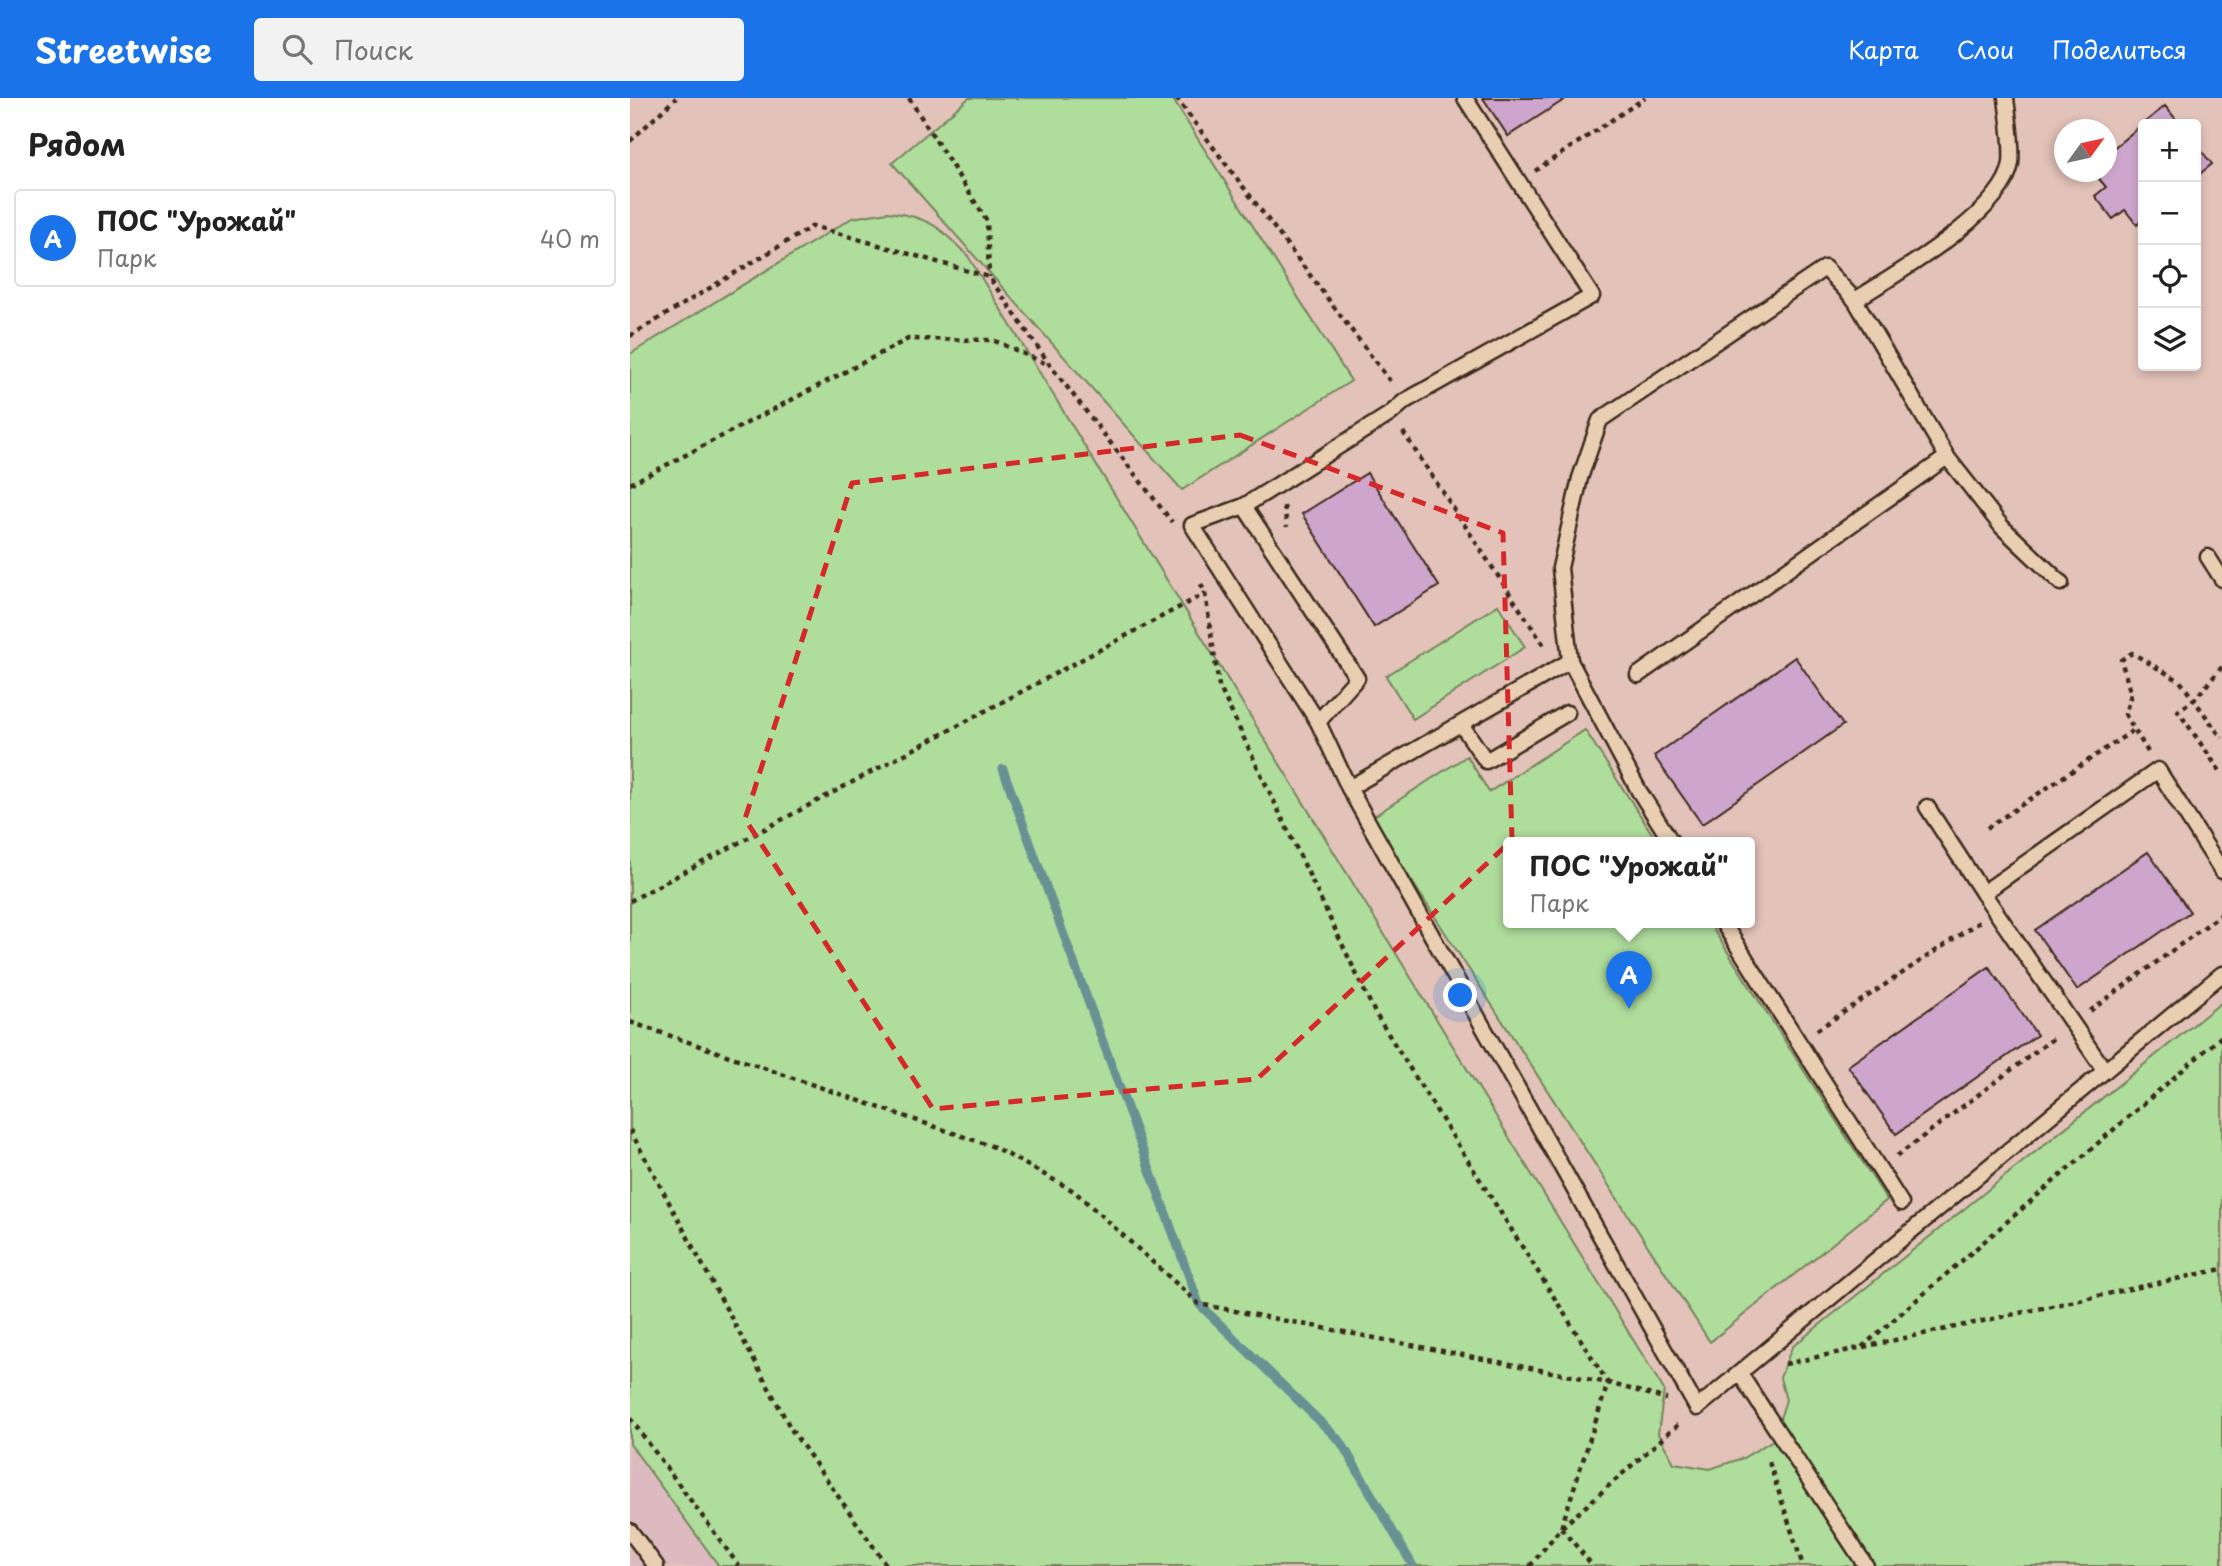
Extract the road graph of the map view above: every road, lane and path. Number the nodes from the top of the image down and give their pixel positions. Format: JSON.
{"nodes":[{"id":1,"x":676,"y":98,"type":"edge"},
{"id":2,"x":909,"y":98,"type":"edge"},
{"id":3,"x":1176,"y":98,"type":"edge"},
{"id":4,"x":1465,"y":98,"type":"edge"},
{"id":5,"x":1645,"y":98,"type":"edge"},
{"id":6,"x":2006,"y":98,"type":"edge"},
{"id":7,"x":630,"y":141,"type":"edge"},
{"id":8,"x":1519,"y":182,"type":"junction"},
{"id":9,"x":989,"y":277,"type":"junction"},
{"id":10,"x":1856,"y":300,"type":"junction"},
{"id":11,"x":630,"y":336,"type":"edge"},
{"id":12,"x":1050,"y":365,"type":"junction"},
{"id":13,"x":1405,"y":401,"type":"junction"},
{"id":14,"x":1390,"y":414,"type":"junction"},
{"id":15,"x":1947,"y":457,"type":"junction"},
{"id":16,"x":630,"y":484,"type":"edge"},
{"id":17,"x":1287,"y":500,"type":"dead end"},
{"id":18,"x":1244,"y":506,"type":"junction"},
{"id":19,"x":1177,"y":534,"type":"dead end"},
{"id":20,"x":1292,"y":536,"type":"dead end"},
{"id":21,"x":2208,"y":557,"type":"dead end"},
{"id":22,"x":2222,"y":579,"type":"edge"},
{"id":23,"x":1199,"y":581,"type":"dead end"},
{"id":24,"x":2061,"y":583,"type":"dead end"},
{"id":25,"x":1205,"y":593,"type":"junction"},
{"id":26,"x":1564,"y":664,"type":"junction"},
{"id":27,"x":2222,"y":667,"type":"edge"},
{"id":28,"x":1637,"y":675,"type":"dead end"},
{"id":29,"x":2194,"y":699,"type":"junction"},
{"id":30,"x":1567,"y":713,"type":"dead end"},
{"id":31,"x":1318,"y":722,"type":"junction"},
{"id":32,"x":1461,"y":724,"type":"junction"},
{"id":33,"x":2135,"y":729,"type":"junction"},
{"id":34,"x":2222,"y":738,"type":"edge"},
{"id":35,"x":2158,"y":769,"type":"junction"},
{"id":36,"x":2222,"y":774,"type":"edge"},
{"id":37,"x":1349,"y":788,"type":"junction"},
{"id":38,"x":1927,"y":807,"type":"dead end"},
{"id":39,"x":1987,"y":828,"type":"dead end"},
{"id":40,"x":1668,"y":837,"type":"edge"},
{"id":41,"x":2222,"y":871,"type":"edge"},
{"id":42,"x":1983,"y":893,"type":"junction"},
{"id":43,"x":630,"y":901,"type":"edge"},
{"id":44,"x":2222,"y":914,"type":"edge"},
{"id":45,"x":1726,"y":928,"type":"edge"},
{"id":46,"x":2222,"y":974,"type":"edge"},
{"id":47,"x":630,"y":1022,"type":"edge"},
{"id":48,"x":2073,"y":1024,"type":"junction"},
{"id":49,"x":2222,"y":1036,"type":"edge"},
{"id":50,"x":2105,"y":1071,"type":"junction"},
{"id":51,"x":630,"y":1130,"type":"edge"},
{"id":52,"x":1880,"y":1169,"type":"junction"},
{"id":53,"x":1901,"y":1203,"type":"dead end"},
{"id":54,"x":2222,"y":1269,"type":"edge"},
{"id":55,"x":1860,"y":1348,"type":"junction"},
{"id":56,"x":1780,"y":1365,"type":"dead end"},
{"id":57,"x":1740,"y":1374,"type":"junction"},
{"id":58,"x":1608,"y":1383,"type":"junction"},
{"id":59,"x":1697,"y":1408,"type":"junction"},
{"id":60,"x":630,"y":1418,"type":"edge"},
{"id":61,"x":1765,"y":1451,"type":"dead end"},
{"id":62,"x":1561,"y":1528,"type":"junction"},
{"id":63,"x":630,"y":1531,"type":"edge"},
{"id":64,"x":656,"y":1566,"type":"edge"},
{"id":65,"x":739,"y":1566,"type":"edge"},
{"id":66,"x":887,"y":1566,"type":"edge"},
{"id":67,"x":1530,"y":1566,"type":"edge"},
{"id":68,"x":1593,"y":1566,"type":"edge"},
{"id":69,"x":1803,"y":1566,"type":"edge"},
{"id":70,"x":1866,"y":1566,"type":"edge"}],
"edges":[{"from":1,"to":7,"type":"path"},
{"from":2,"to":9,"type":"path"},
{"from":3,"to":13,"type":"path"},
{"from":4,"to":8,"type":"lane"},
{"from":5,"to":8,"type":"path"},
{"from":6,"to":10,"type":"lane"},
{"from":8,"to":13,"type":"lane"},
{"from":9,"to":11,"type":"path"},
{"from":9,"to":12,"type":"path"},
{"from":10,"to":15,"type":"lane"},
{"from":10,"to":26,"type":"lane"},
{"from":12,"to":16,"type":"path"},
{"from":12,"to":19,"type":"path"},
{"from":13,"to":14,"type":"lane"},
{"from":14,"to":18,"type":"lane"},
{"from":14,"to":26,"type":"path"},
{"from":15,"to":24,"type":"lane"},
{"from":15,"to":28,"type":"lane"},
{"from":17,"to":20,"type":"path"},
{"from":18,"to":31,"type":"lane"},
{"from":18,"to":31,"type":"lane"},
{"from":21,"to":22,"type":"lane"},
{"from":23,"to":25,"type":"path"},
{"from":25,"to":43,"type":"path"},
{"from":25,"to":58,"type":"path"},
{"from":26,"to":32,"type":"lane"},
{"from":26,"to":40,"type":"lane"},
{"from":27,"to":29,"type":"path"},
{"from":29,"to":33,"type":"path"},
{"from":29,"to":34,"type":"path"},
{"from":29,"to":36,"type":"path"},
{"from":30,"to":32,"type":"lane"},
{"from":31,"to":37,"type":"lane"},
{"from":32,"to":37,"type":"lane"},
{"from":33,"to":35,"type":"path"},
{"from":33,"to":39,"type":"path"},
{"from":35,"to":41,"type":"lane"},
{"from":35,"to":42,"type":"lane"},
{"from":37,"to":59,"type":"lane"},
{"from":38,"to":42,"type":"lane"},
{"from":42,"to":48,"type":"lane"},
{"from":44,"to":48,"type":"path"},
{"from":45,"to":52,"type":"lane"},
{"from":46,"to":50,"type":"lane"},
{"from":47,"to":58,"type":"path"},
{"from":48,"to":50,"type":"lane"},
{"from":48,"to":52,"type":"path"},
{"from":49,"to":55,"type":"path"},
{"from":50,"to":57,"type":"lane"},
{"from":51,"to":66,"type":"path"},
{"from":52,"to":53,"type":"lane"},
{"from":54,"to":55,"type":"path"},
{"from":55,"to":56,"type":"path"},
{"from":57,"to":59,"type":"lane"},
{"from":57,"to":70,"type":"lane"},
{"from":58,"to":59,"type":"path"},
{"from":58,"to":62,"type":"path"},
{"from":59,"to":62,"type":"path"},
{"from":60,"to":65,"type":"path"},
{"from":61,"to":69,"type":"path"},
{"from":62,"to":67,"type":"path"},
{"from":62,"to":68,"type":"path"},
{"from":63,"to":64,"type":"lane"}]}
